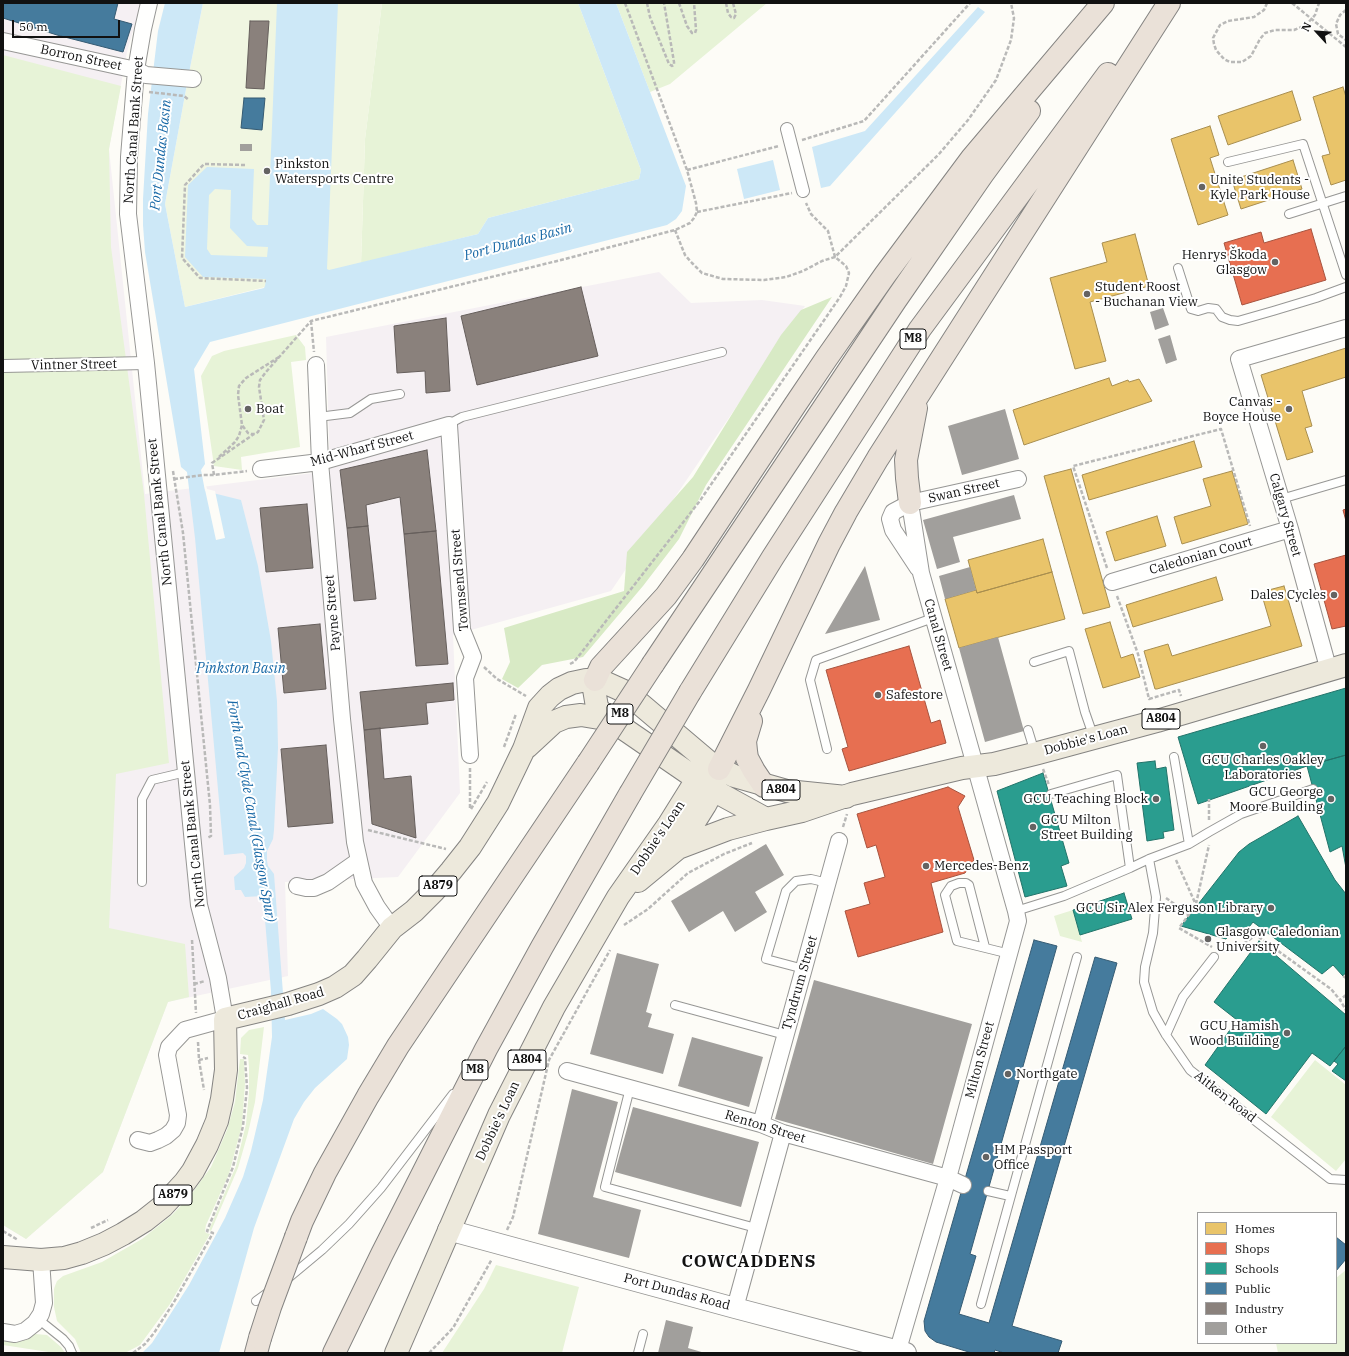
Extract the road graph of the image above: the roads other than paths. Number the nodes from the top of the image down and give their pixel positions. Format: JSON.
{"nodes":[{"id":1,"x":149,"y":3,"type":"edge"},
{"id":2,"x":1103,"y":3,"type":"edge"},
{"id":3,"x":1110,"y":3,"type":"edge"},
{"id":4,"x":1162,"y":3,"type":"edge"},
{"id":5,"x":1169,"y":3,"type":"edge"},
{"id":6,"x":3,"y":40,"type":"edge"},
{"id":7,"x":144,"y":72,"type":"junction"},
{"id":8,"x":192,"y":80,"type":"dead end"},
{"id":9,"x":787,"y":130,"type":"dead end"},
{"id":10,"x":1228,"y":162,"type":"dead end"},
{"id":11,"x":803,"y":191,"type":"road end"},
{"id":12,"x":1346,"y":196,"type":"edge"},
{"id":13,"x":1323,"y":203,"type":"junction"},
{"id":14,"x":1289,"y":214,"type":"dead end"},
{"id":15,"x":1178,"y":268,"type":"dead end"},
{"id":16,"x":1346,"y":275,"type":"edge"},
{"id":17,"x":1346,"y":287,"type":"edge"},
{"id":18,"x":1346,"y":328,"type":"edge"},
{"id":19,"x":722,"y":352,"type":"dead end"},
{"id":20,"x":146,"y":363,"type":"junction"},
{"id":21,"x":316,"y":365,"type":"road end"},
{"id":22,"x":3,"y":366,"type":"edge"},
{"id":23,"x":921,"y":389,"type":"junction"},
{"id":24,"x":400,"y":394,"type":"dead end"},
{"id":25,"x":318,"y":417,"type":"junction"},
{"id":26,"x":447,"y":425,"type":"junction"},
{"id":27,"x":320,"y":462,"type":"junction"},
{"id":28,"x":261,"y":469,"type":"road end"},
{"id":29,"x":1018,"y":479,"type":"dead end"},
{"id":30,"x":1346,"y":480,"type":"edge"},
{"id":31,"x":1281,"y":499,"type":"junction"},
{"id":32,"x":910,"y":503,"type":"junction"},
{"id":33,"x":1290,"y":530,"type":"junction"},
{"id":34,"x":921,"y":573,"type":"junction"},
{"id":35,"x":1112,"y":582,"type":"road end"},
{"id":36,"x":933,"y":618,"type":"junction"},
{"id":37,"x":1034,"y":662,"type":"dead end"},
{"id":38,"x":1338,"y":668,"type":"edge"},
{"id":39,"x":598,"y":674,"type":"junction"},
{"id":40,"x":759,"y":690,"type":"junction"},
{"id":41,"x":611,"y":720,"type":"junction"},
{"id":42,"x":1028,"y":730,"type":"dead end"},
{"id":43,"x":1094,"y":738,"type":"junction"},
{"id":44,"x":524,"y":749,"type":"junction"},
{"id":45,"x":827,"y":749,"type":"dead end"},
{"id":46,"x":1036,"y":754,"type":"junction"},
{"id":47,"x":470,"y":756,"type":"road end"},
{"id":48,"x":1174,"y":757,"type":"dead end"},
{"id":49,"x":975,"y":766,"type":"junction"},
{"id":50,"x":186,"y":772,"type":"junction"},
{"id":51,"x":710,"y":776,"type":"junction"},
{"id":52,"x":764,"y":786,"type":"junction"},
{"id":53,"x":1313,"y":789,"type":"dead end"},
{"id":54,"x":1052,"y":794,"type":"road end"},
{"id":55,"x":843,"y":806,"type":"junction"},
{"id":56,"x":766,"y":819,"type":"junction"},
{"id":57,"x":839,"y":841,"type":"road end"},
{"id":58,"x":1189,"y":844,"type":"junction"},
{"id":59,"x":678,"y":848,"type":"junction"},
{"id":60,"x":1149,"y":859,"type":"junction"},
{"id":61,"x":358,"y":861,"type":"junction"},
{"id":62,"x":1130,"y":868,"type":"junction"},
{"id":63,"x":142,"y":882,"type":"dead end"},
{"id":64,"x":828,"y":883,"type":"junction"},
{"id":65,"x":297,"y":886,"type":"dead end"},
{"id":66,"x":618,"y":897,"type":"junction"},
{"id":67,"x":1016,"y":911,"type":"junction"},
{"id":68,"x":392,"y":928,"type":"junction"},
{"id":69,"x":985,"y":947,"type":"junction"},
{"id":70,"x":1010,"y":954,"type":"junction"},
{"id":71,"x":1217,"y":954,"type":"road end"},
{"id":72,"x":1077,"y":957,"type":"dead end"},
{"id":73,"x":804,"y":969,"type":"junction"},
{"id":74,"x":675,"y":1005,"type":"dead end"},
{"id":75,"x":225,"y":1019,"type":"junction"},
{"id":76,"x":785,"y":1035,"type":"junction"},
{"id":77,"x":1166,"y":1035,"type":"junction"},
{"id":78,"x":486,"y":1049,"type":"junction"},
{"id":79,"x":567,"y":1071,"type":"dead end"},
{"id":80,"x":630,"y":1088,"type":"junction"},
{"id":81,"x":760,"y":1124,"type":"junction"},
{"id":82,"x":783,"y":1133,"type":"junction"},
{"id":83,"x":138,"y":1140,"type":"dead end"},
{"id":84,"x":948,"y":1178,"type":"junction"},
{"id":85,"x":1346,"y":1180,"type":"edge"},
{"id":86,"x":963,"y":1185,"type":"dead end"},
{"id":87,"x":988,"y":1191,"type":"dead end"},
{"id":88,"x":1010,"y":1196,"type":"junction"},
{"id":89,"x":756,"y":1228,"type":"junction"},
{"id":90,"x":448,"y":1230,"type":"junction"},
{"id":91,"x":3,"y":1257,"type":"edge"},
{"id":92,"x":41,"y":1260,"type":"junction"},
{"id":93,"x":256,"y":1301,"type":"dead end"},
{"id":94,"x":981,"y":1304,"type":"dead end"},
{"id":95,"x":735,"y":1308,"type":"junction"},
{"id":96,"x":38,"y":1319,"type":"junction"},
{"id":97,"x":3,"y":1332,"type":"edge"},
{"id":98,"x":643,"y":1334,"type":"dead end"},
{"id":99,"x":258,"y":1346,"type":"edge"},
{"id":100,"x":900,"y":1352,"type":"edge"},
{"id":101,"x":72,"y":1353,"type":"edge"},
{"id":102,"x":334,"y":1353,"type":"edge"},
{"id":103,"x":396,"y":1353,"type":"edge"},
{"id":104,"x":638,"y":1353,"type":"edge"}],
"edges":[{"from":1,"to":7,"type":"street","name":"North Canal Bank Street"},
{"from":2,"to":39,"type":"highway"},
{"from":3,"to":99,"type":"highway","number":"M8","bridge":true},
{"from":4,"to":78,"type":"highway","number":"M8","bridge":true},
{"from":5,"to":23,"type":"highway"},
{"from":6,"to":7,"type":"street","name":"Borron Street"},
{"from":7,"to":8,"type":"street","name":"Borron Street"},
{"from":7,"to":20,"type":"street","name":"North Canal Bank Street"},
{"from":9,"to":11,"type":"street"},
{"from":10,"to":13,"type":"lane"},
{"from":12,"to":13,"type":"lane"},
{"from":13,"to":14,"type":"lane"},
{"from":13,"to":16,"type":"lane"},
{"from":15,"to":17,"type":"lane"},
{"from":18,"to":31,"type":"street","name":"Calgary Street"},
{"from":19,"to":26,"type":"lane"},
{"from":20,"to":22,"type":"street","name":"Vintner Street"},
{"from":20,"to":50,"type":"street","name":"North Canal Bank Street"},
{"from":21,"to":25,"type":"street","name":"Payne Street"},
{"from":23,"to":32,"type":"highway"},
{"from":23,"to":40,"type":"highway"},
{"from":24,"to":25,"type":"lane"},
{"from":25,"to":27,"type":"street","name":"Payne Street"},
{"from":26,"to":27,"type":"street","name":"Mid-Wharf Street"},
{"from":26,"to":47,"type":"street","name":"Townsend Street"},
{"from":27,"to":28,"type":"street","name":"Mid-Wharf Street"},
{"from":27,"to":61,"type":"street","name":"Payne Street"},
{"from":29,"to":32,"type":"street","name":"Swan Street"},
{"from":30,"to":31,"type":"lane"},
{"from":31,"to":33,"type":"street","name":"Calgary Street"},
{"from":32,"to":34,"type":"street","name":"Canal Street"},
{"from":32,"to":34,"type":"street","name":"Swan Street"},
{"from":33,"to":35,"type":"street","name":"Caledonian Court"},
{"from":33,"to":38,"type":"street","name":"Calgary Street"},
{"from":34,"to":36,"type":"street","name":"Canal Street"},
{"from":36,"to":45,"type":"lane"},
{"from":36,"to":49,"type":"street","name":"Canal Street"},
{"from":37,"to":43,"type":"lane"},
{"from":38,"to":43,"type":"main road","name":"Dobbie's Loan","number":"A804"},
{"from":39,"to":41,"type":"main road"},
{"from":39,"to":44,"type":"main road","name":"Craighall Road","number":"A879"},
{"from":39,"to":51,"type":"main road","name":"Craighall Road","number":"A879"},
{"from":40,"to":51,"type":"highway"},
{"from":40,"to":52,"type":"highway"},
{"from":41,"to":44,"type":"main road","name":"Craighall Road","number":"A879"},
{"from":41,"to":51,"type":"main road","name":"Craighall Road","number":"A879"},
{"from":42,"to":46,"type":"lane"},
{"from":43,"to":46,"type":"main road","name":"Dobbie's Loan","number":"A804"},
{"from":44,"to":68,"type":"main road","name":"Craighall Road","number":"A879"},
{"from":46,"to":49,"type":"main road","name":"Dobbie's Loan","number":"A804"},
{"from":48,"to":58,"type":"lane"},
{"from":49,"to":55,"type":"main road","name":"Dobbie's Loan","number":"A804"},
{"from":49,"to":67,"type":"street","name":"Milton Street"},
{"from":50,"to":63,"type":"lane"},
{"from":50,"to":75,"type":"street","name":"North Canal Bank Street"},
{"from":51,"to":52,"type":"main road","name":"Dobbie's Loan","number":"A804"},
{"from":51,"to":56,"type":"main road","number":"A879"},
{"from":51,"to":59,"type":"main road","name":"Dobbie's Loan","number":"A804"},
{"from":51,"to":66,"type":"main road","name":"Dobbie's Loan","number":"A804"},
{"from":52,"to":55,"type":"main road","name":"Dobbie's Loan","number":"A804"},
{"from":53,"to":58,"type":"lane"},
{"from":54,"to":62,"type":"lane"},
{"from":55,"to":56,"type":"main road","name":"Dobbie's Loan","number":"A804"},
{"from":56,"to":59,"type":"main road","name":"Dobbie's Loan","number":"A804"},
{"from":57,"to":64,"type":"street","name":"Tyndrum Street"},
{"from":58,"to":60,"type":"lane"},
{"from":59,"to":66,"type":"main road","name":"Dobbie's Loan","number":"A804"},
{"from":60,"to":62,"type":"lane"},
{"from":60,"to":77,"type":"lane","name":"Aitken Road"},
{"from":61,"to":65,"type":"street"},
{"from":61,"to":68,"type":"street","name":"Payne Street"},
{"from":62,"to":67,"type":"lane"},
{"from":64,"to":73,"type":"street","name":"Tyndrum Street"},
{"from":64,"to":73,"type":"lane"},
{"from":66,"to":90,"type":"main road","name":"Dobbie's Loan","number":"A804"},
{"from":67,"to":70,"type":"street","name":"Milton Street"},
{"from":68,"to":75,"type":"main road","name":"Craighall Road","number":"A879"},
{"from":69,"to":69,"type":"lane"},
{"from":69,"to":70,"type":"lane"},
{"from":70,"to":84,"type":"street","name":"Milton Street"},
{"from":71,"to":77,"type":"lane"},
{"from":72,"to":88,"type":"lane"},
{"from":73,"to":76,"type":"street","name":"Tyndrum Street"},
{"from":74,"to":76,"type":"lane"},
{"from":75,"to":83,"type":"street"},
{"from":75,"to":92,"type":"main road","name":"Craighall Road","number":"A879"},
{"from":76,"to":81,"type":"street","name":"Tyndrum Street"},
{"from":77,"to":85,"type":"lane","name":"Aitken Road"},
{"from":78,"to":93,"type":"lane"},
{"from":78,"to":102,"type":"highway","number":"M8"},
{"from":79,"to":80,"type":"street","name":"Renton Street"},
{"from":80,"to":81,"type":"street","name":"Renton Street"},
{"from":80,"to":89,"type":"lane"},
{"from":81,"to":82,"type":"street","name":"Renton Street"},
{"from":82,"to":84,"type":"street","name":"Renton Street"},
{"from":82,"to":89,"type":"street"},
{"from":84,"to":86,"type":"street","name":"Renton Street"},
{"from":84,"to":100,"type":"street","name":"Milton Street"},
{"from":87,"to":88,"type":"lane"},
{"from":88,"to":94,"type":"lane"},
{"from":89,"to":95,"type":"street"},
{"from":90,"to":95,"type":"street","name":"Port Dundas Road"},
{"from":90,"to":103,"type":"main road","name":"Dobbie's Loan","number":"A804"},
{"from":91,"to":92,"type":"main road","name":"Craighall Road","number":"A879"},
{"from":92,"to":96,"type":"street"},
{"from":95,"to":100,"type":"street","name":"Port Dundas Road"},
{"from":96,"to":97,"type":"street"},
{"from":96,"to":101,"type":"lane"},
{"from":98,"to":104,"type":"lane"}]}
